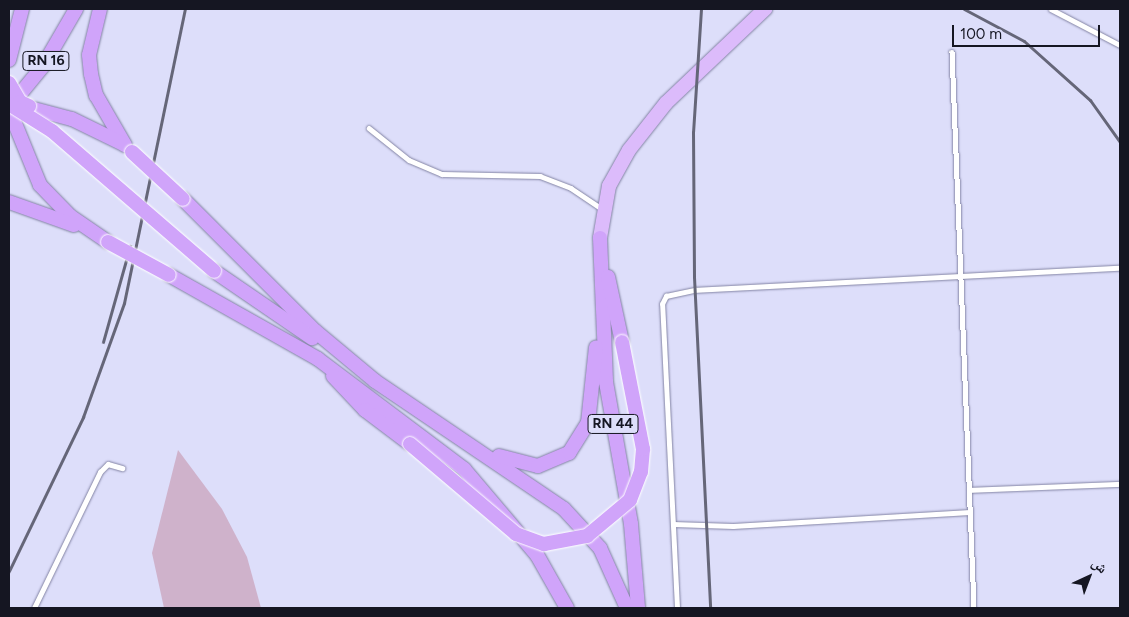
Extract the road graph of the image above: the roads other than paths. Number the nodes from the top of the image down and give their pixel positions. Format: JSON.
{"nodes":[{"id":1,"x":12,"y":9,"type":"edge"},
{"id":2,"x":22,"y":9,"type":"edge"},
{"id":3,"x":76,"y":9,"type":"edge"},
{"id":4,"x":100,"y":9,"type":"edge"},
{"id":5,"x":766,"y":9,"type":"edge"},
{"id":6,"x":1050,"y":9,"type":"edge"},
{"id":7,"x":9,"y":17,"type":"edge"},
{"id":8,"x":1120,"y":45,"type":"edge"},
{"id":9,"x":952,"y":52,"type":"dead end"},
{"id":10,"x":9,"y":60,"type":"edge"},
{"id":11,"x":9,"y":84,"type":"edge"},
{"id":12,"x":9,"y":104,"type":"edge"},
{"id":13,"x":9,"y":109,"type":"edge"},
{"id":14,"x":36,"y":109,"type":"junction"},
{"id":15,"x":369,"y":128,"type":"dead end"},
{"id":16,"x":16,"y":130,"type":"junction"},
{"id":17,"x":128,"y":148,"type":"junction"},
{"id":18,"x":9,"y":202,"type":"edge"},
{"id":19,"x":603,"y":210,"type":"junction"},
{"id":20,"x":89,"y":230,"type":"junction"},
{"id":21,"x":600,"y":238,"type":"junction"},
{"id":22,"x":603,"y":263,"type":"junction"},
{"id":23,"x":1120,"y":268,"type":"edge"},
{"id":24,"x":959,"y":275,"type":"junction"},
{"id":25,"x":318,"y":359,"type":"junction"},
{"id":26,"x":375,"y":381,"type":"junction"},
{"id":27,"x":448,"y":431,"type":"junction"},
{"id":28,"x":122,"y":468,"type":"dead end"},
{"id":29,"x":1120,"y":484,"type":"edge"},
{"id":30,"x":969,"y":490,"type":"junction"},
{"id":31,"x":970,"y":512,"type":"junction"},
{"id":32,"x":673,"y":524,"type":"junction"},
{"id":33,"x":34,"y":608,"type":"edge"},
{"id":34,"x":567,"y":608,"type":"edge"},
{"id":35,"x":627,"y":608,"type":"edge"},
{"id":36,"x":638,"y":608,"type":"edge"},
{"id":37,"x":677,"y":608,"type":"edge"},
{"id":38,"x":974,"y":608,"type":"edge"}],
"edges":[{"from":1,"to":7,"type":"highway"},
{"from":2,"to":10,"type":"highway"},
{"from":3,"to":13,"type":"highway","number":"RN 16"},
{"from":4,"to":17,"type":"highway"},
{"from":5,"to":19,"type":"main road","number":"RN 44"},
{"from":6,"to":8,"type":"lane"},
{"from":9,"to":24,"type":"lane"},
{"from":11,"to":14,"type":"highway","bridge":true},
{"from":12,"to":26,"type":"highway","bridge":true},
{"from":13,"to":16,"type":"highway"},
{"from":14,"to":16,"type":"highway"},
{"from":14,"to":17,"type":"highway"},
{"from":15,"to":19,"type":"lane"},
{"from":16,"to":20,"type":"highway"},
{"from":17,"to":26,"type":"highway","bridge":true},
{"from":18,"to":20,"type":"highway"},
{"from":19,"to":21,"type":"main road","number":"RN 44"},
{"from":20,"to":25,"type":"highway","bridge":true},
{"from":21,"to":22,"type":"highway","number":"RN 44"},
{"from":21,"to":27,"type":"highway"},
{"from":22,"to":25,"type":"highway","bridge":true},
{"from":22,"to":36,"type":"highway","number":"RN 44"},
{"from":23,"to":24,"type":"lane"},
{"from":24,"to":30,"type":"lane"},
{"from":24,"to":32,"type":"lane"},
{"from":25,"to":34,"type":"highway"},
{"from":26,"to":27,"type":"highway"},
{"from":27,"to":35,"type":"highway"},
{"from":28,"to":33,"type":"lane"},
{"from":29,"to":30,"type":"lane"},
{"from":30,"to":31,"type":"lane"},
{"from":31,"to":32,"type":"lane"},
{"from":31,"to":38,"type":"lane"},
{"from":32,"to":37,"type":"lane"}]}
